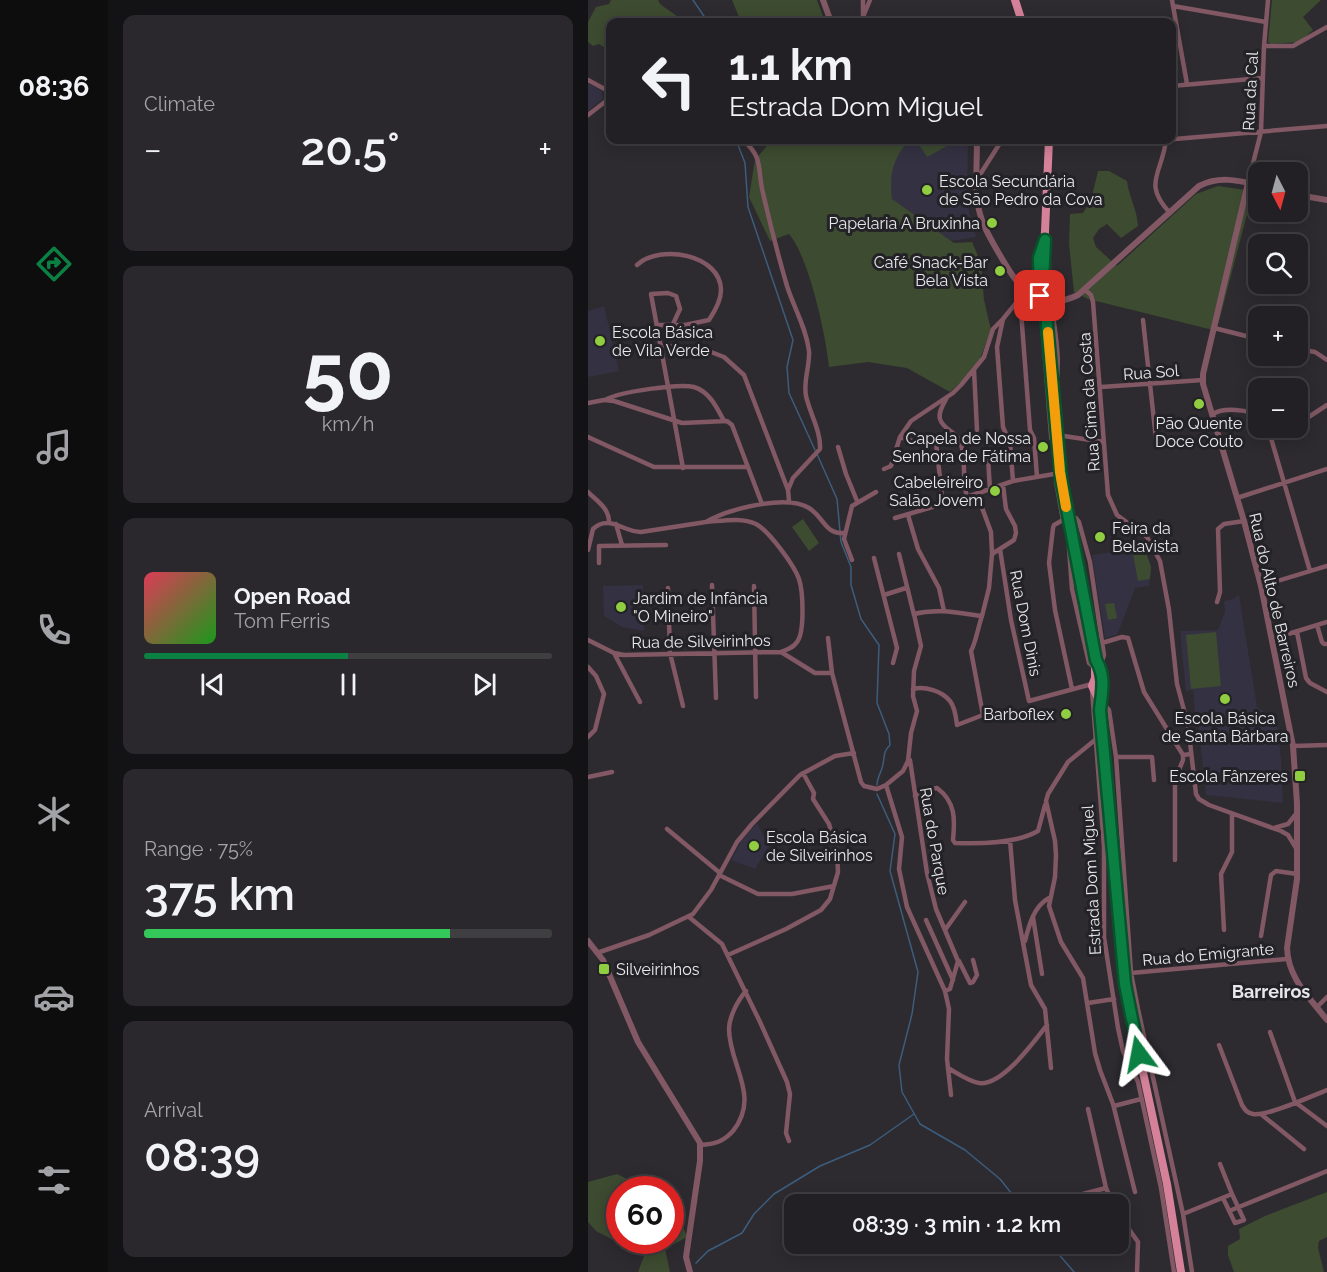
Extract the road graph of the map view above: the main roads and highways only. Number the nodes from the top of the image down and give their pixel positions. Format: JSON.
{"nodes":[{"id":1,"x":1015,"y":0,"type":"edge"},
{"id":2,"x":1021,"y":18,"type":"edge"},
{"id":3,"x":1049,"y":144,"type":"edge"},
{"id":4,"x":1097,"y":665,"type":"junction"},
{"id":5,"x":1093,"y":688,"type":"junction"},
{"id":6,"x":1100,"y":710,"type":"junction"},
{"id":7,"x":1181,"y":1272,"type":"edge"}],
"edges":[{"from":1,"to":2,"type":"main road"},
{"from":3,"to":4,"type":"main road","name":"Estrada Dom Miguel","bridge":true},
{"from":4,"to":5,"type":"main road","name":"Estrada Dom Miguel"},
{"from":4,"to":5,"type":"main road","name":"Estrada Dom Miguel"},
{"from":5,"to":6,"type":"main road","name":"Estrada Dom Miguel"},
{"from":5,"to":6,"type":"main road","name":"Estrada Dom Miguel"},
{"from":6,"to":7,"type":"main road","name":"Estrada Dom Miguel"}]}
